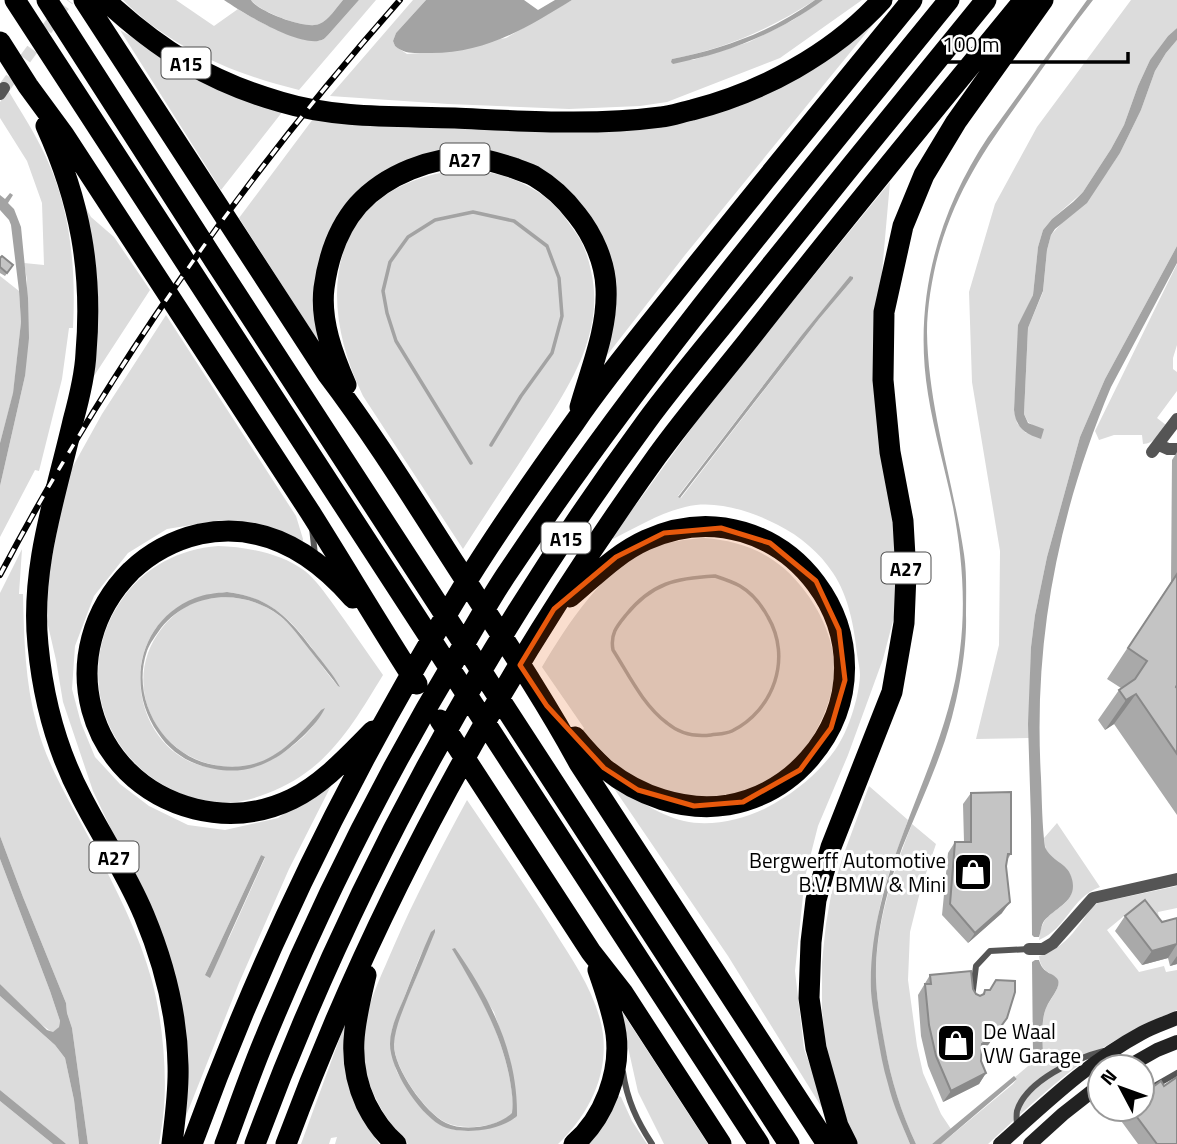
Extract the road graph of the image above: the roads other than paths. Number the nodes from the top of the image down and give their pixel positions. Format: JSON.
{"nodes":[{"id":1,"x":15,"y":0,"type":"edge"},
{"id":2,"x":47,"y":0,"type":"edge"},
{"id":3,"x":84,"y":0,"type":"edge"},
{"id":4,"x":105,"y":0,"type":"edge"},
{"id":5,"x":882,"y":0,"type":"edge"},
{"id":6,"x":912,"y":0,"type":"edge"},
{"id":7,"x":949,"y":0,"type":"edge"},
{"id":8,"x":986,"y":0,"type":"edge"},
{"id":9,"x":1024,"y":0,"type":"edge"},
{"id":10,"x":1043,"y":0,"type":"edge"},
{"id":11,"x":0,"y":42,"type":"edge"},
{"id":12,"x":28,"y":86,"type":"junction"},
{"id":13,"x":361,"y":419,"type":"junction"},
{"id":14,"x":576,"y":419,"type":"junction"},
{"id":15,"x":1177,"y":419,"type":"edge"},
{"id":16,"x":1177,"y":449,"type":"edge"},
{"id":17,"x":310,"y":512,"type":"junction"},
{"id":18,"x":318,"y":564,"type":"junction"},
{"id":19,"x":554,"y":609,"type":"junction"},
{"id":20,"x":382,"y":632,"type":"junction"},
{"id":21,"x":550,"y":710,"type":"junction"},
{"id":22,"x":387,"y":718,"type":"junction"},
{"id":23,"x":1177,"y":879,"type":"edge"},
{"id":24,"x":377,"y":929,"type":"junction"},
{"id":25,"x":1029,"y":949,"type":"joint"},
{"id":26,"x":591,"y":952,"type":"junction"},
{"id":27,"x":972,"y":1001,"type":"edge"},
{"id":28,"x":1177,"y":1018,"type":"edge"},
{"id":29,"x":616,"y":1036,"type":"junction"},
{"id":30,"x":1177,"y":1042,"type":"edge"},
{"id":31,"x":1152,"y":1053,"type":"edge"},
{"id":32,"x":1177,"y":1073,"type":"edge"},
{"id":33,"x":1156,"y":1085,"type":"edge"},
{"id":34,"x":1086,"y":1096,"type":"edge"},
{"id":35,"x":172,"y":1144,"type":"edge"},
{"id":36,"x":192,"y":1144,"type":"edge"},
{"id":37,"x":225,"y":1144,"type":"edge"},
{"id":38,"x":255,"y":1144,"type":"edge"},
{"id":39,"x":286,"y":1144,"type":"edge"},
{"id":40,"x":396,"y":1144,"type":"edge"},
{"id":41,"x":574,"y":1144,"type":"edge"},
{"id":42,"x":652,"y":1144,"type":"edge"},
{"id":43,"x":721,"y":1144,"type":"edge"},
{"id":44,"x":759,"y":1144,"type":"edge"},
{"id":45,"x":789,"y":1144,"type":"edge"},
{"id":46,"x":827,"y":1144,"type":"edge"},
{"id":47,"x":847,"y":1144,"type":"edge"},
{"id":48,"x":1000,"y":1144,"type":"edge"},
{"id":49,"x":1030,"y":1144,"type":"edge"}],
"edges":[{"from":1,"to":44,"type":"highway"},
{"from":2,"to":45,"type":"highway"},
{"from":3,"to":13,"type":"highway","number":"A27"},
{"from":4,"to":5,"type":"highway","number":"A15"},
{"from":6,"to":14,"type":"highway","number":"A15"},
{"from":7,"to":37,"type":"highway","number":"A15"},
{"from":8,"to":38,"type":"highway","number":"A15"},
{"from":9,"to":19,"type":"highway","number":"A15"},
{"from":10,"to":47,"type":"highway","number":"A27"},
{"from":11,"to":12,"type":"highway","number":"A27"},
{"from":12,"to":17,"type":"highway","number":"A27"},
{"from":12,"to":35,"type":"highway","number":"A27"},
{"from":13,"to":14,"type":"highway","number":"A27"},
{"from":13,"to":21,"type":"highway","number":"A27"},
{"from":14,"to":22,"type":"highway","number":"A15"},
{"from":15,"to":16,"type":"street"},
{"from":17,"to":18,"type":"lane","number":"A27"},
{"from":17,"to":20,"type":"highway","number":"A27"},
{"from":18,"to":20,"type":"highway","number":"A15"},
{"from":18,"to":22,"type":"highway","number":"A15"},
{"from":19,"to":21,"type":"highway","number":"A15"},
{"from":19,"to":24,"type":"highway","number":"A15"},
{"from":20,"to":26,"type":"highway","number":"A27"},
{"from":21,"to":46,"type":"highway","number":"A27"},
{"from":22,"to":36,"type":"highway","number":"A15"},
{"from":23,"to":25,"type":"street"},
{"from":24,"to":39,"type":"highway","number":"A15"},
{"from":24,"to":40,"type":"highway"},
{"from":25,"to":27,"type":"lane"},
{"from":26,"to":29,"type":"highway","number":"A27"},
{"from":26,"to":43,"type":"highway","number":"A27"},
{"from":28,"to":48,"type":"main road"},
{"from":29,"to":41,"type":"highway","number":"A27"},
{"from":29,"to":42,"type":"lane","number":"A27"},
{"from":30,"to":31,"type":"main road"},
{"from":32,"to":33,"type":"lane"},
{"from":34,"to":49,"type":"main road"}]}
